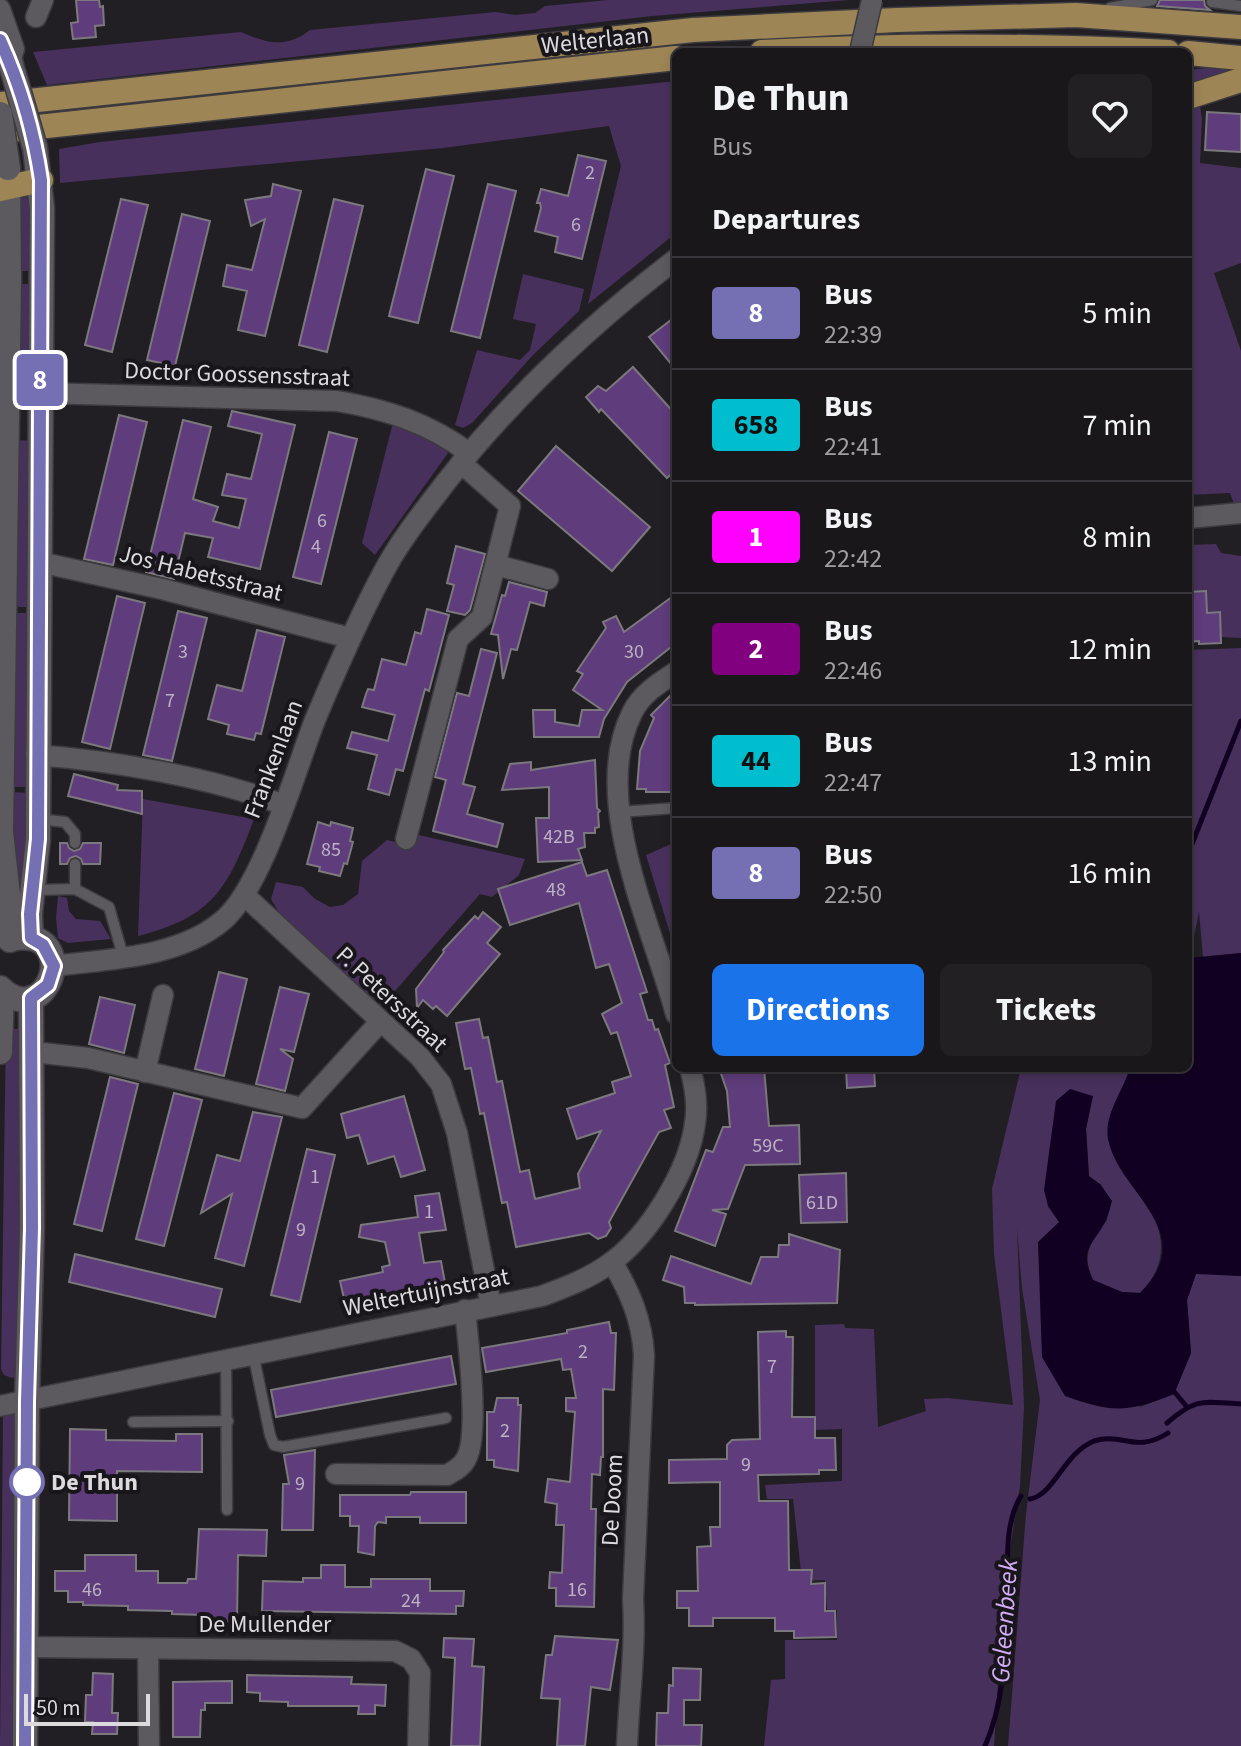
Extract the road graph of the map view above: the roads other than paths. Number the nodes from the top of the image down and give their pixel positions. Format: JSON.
{"nodes":[{"id":1,"x":872,"y":0,"type":"edge"},
{"id":2,"x":1152,"y":0,"type":"edge"},
{"id":3,"x":1212,"y":2,"type":"edge"},
{"id":4,"x":1241,"y":6,"type":"edge"},
{"id":5,"x":0,"y":9,"type":"edge"},
{"id":6,"x":1076,"y":15,"type":"junction"},
{"id":7,"x":1241,"y":27,"type":"edge"},
{"id":8,"x":861,"y":48,"type":"edge"},
{"id":9,"x":872,"y":48,"type":"edge"},
{"id":10,"x":1070,"y":48,"type":"edge"},
{"id":11,"x":5,"y":51,"type":"edge"},
{"id":12,"x":1192,"y":53,"type":"edge"},
{"id":13,"x":672,"y":58,"type":"edge"},
{"id":14,"x":1241,"y":58,"type":"edge"},
{"id":15,"x":1236,"y":84,"type":"edge"},
{"id":16,"x":1192,"y":96,"type":"edge"},
{"id":17,"x":0,"y":104,"type":"edge"},
{"id":18,"x":0,"y":114,"type":"edge"},
{"id":19,"x":0,"y":131,"type":"edge"},
{"id":20,"x":40,"y":172,"type":"junction"},
{"id":21,"x":6,"y":181,"type":"edge"},
{"id":22,"x":672,"y":262,"type":"edge"},
{"id":23,"x":40,"y":393,"type":"junction"},
{"id":24,"x":3,"y":408,"type":"edge"},
{"id":25,"x":465,"y":458,"type":"junction"},
{"id":26,"x":1241,"y":513,"type":"edge"},
{"id":27,"x":1192,"y":518,"type":"edge"},
{"id":28,"x":39,"y":562,"type":"junction"},
{"id":29,"x":496,"y":565,"type":"junction"},
{"id":30,"x":548,"y":579,"type":"dead end"},
{"id":31,"x":350,"y":638,"type":"junction"},
{"id":32,"x":2,"y":649,"type":"edge"},
{"id":33,"x":672,"y":675,"type":"edge"},
{"id":34,"x":36,"y":755,"type":"junction"},
{"id":35,"x":284,"y":805,"type":"junction"},
{"id":36,"x":672,"y":808,"type":"edge"},
{"id":37,"x":619,"y":812,"type":"junction"},
{"id":38,"x":38,"y":819,"type":"junction"},
{"id":39,"x":0,"y":832,"type":"edge"},
{"id":40,"x":406,"y":839,"type":"dead end"},
{"id":41,"x":75,"y":843,"type":"dead end"},
{"id":42,"x":75,"y":864,"type":"dead end"},
{"id":43,"x":75,"y":889,"type":"junction"},
{"id":44,"x":33,"y":890,"type":"junction"},
{"id":45,"x":244,"y":895,"type":"junction"},
{"id":46,"x":14,"y":942,"type":"edge"},
{"id":47,"x":123,"y":956,"type":"junction"},
{"id":48,"x":54,"y":966,"type":"junction"},
{"id":49,"x":1,"y":989,"type":"edge"},
{"id":50,"x":672,"y":994,"type":"edge"},
{"id":51,"x":163,"y":995,"type":"dead end"},
{"id":52,"x":31,"y":998,"type":"junction"},
{"id":53,"x":380,"y":1022,"type":"junction"},
{"id":54,"x":0,"y":1052,"type":"edge"},
{"id":55,"x":33,"y":1052,"type":"junction"},
{"id":56,"x":145,"y":1072,"type":"junction"},
{"id":57,"x":691,"y":1072,"type":"edge"},
{"id":58,"x":612,"y":1262,"type":"junction"},
{"id":59,"x":491,"y":1306,"type":"junction"},
{"id":60,"x":465,"y":1310,"type":"junction"},
{"id":61,"x":253,"y":1353,"type":"junction"},
{"id":62,"x":226,"y":1359,"type":"junction"},
{"id":63,"x":27,"y":1401,"type":"junction"},
{"id":64,"x":0,"y":1406,"type":"edge"},
{"id":65,"x":446,"y":1418,"type":"dead end"},
{"id":66,"x":228,"y":1421,"type":"junction"},
{"id":67,"x":133,"y":1422,"type":"dead end"},
{"id":68,"x":336,"y":1474,"type":"dead end"},
{"id":69,"x":227,"y":1510,"type":"dead end"},
{"id":70,"x":26,"y":1647,"type":"junction"},
{"id":71,"x":148,"y":1649,"type":"junction"},
{"id":72,"x":25,"y":1746,"type":"edge"},
{"id":73,"x":149,"y":1746,"type":"edge"},
{"id":74,"x":418,"y":1746,"type":"edge"},
{"id":75,"x":627,"y":1746,"type":"edge"}],
"edges":[{"from":1,"to":8,"type":"street","bridge":true},
{"from":2,"to":6,"type":"lane"},
{"from":3,"to":4,"type":"lane"},
{"from":5,"to":11,"type":"street"},
{"from":6,"to":7,"type":"main road","name":"Welterlaan"},
{"from":6,"to":17,"type":"main road","name":"Welterlaan"},
{"from":9,"to":10,"type":"main road"},
{"from":11,"to":20,"type":"street","bridge":true},
{"from":12,"to":14,"type":"main road"},
{"from":13,"to":19,"type":"main road","name":"Welterlaan"},
{"from":15,"to":16,"type":"main road"},
{"from":18,"to":21,"type":"street","bridge":true},
{"from":20,"to":21,"type":"main road"},
{"from":20,"to":23,"type":"street"},
{"from":21,"to":24,"type":"street"},
{"from":22,"to":25,"type":"street","name":"Frankenlaan"},
{"from":23,"to":25,"type":"street","name":"Doctor Goossensstraat"},
{"from":23,"to":28,"type":"street"},
{"from":24,"to":32,"type":"street"},
{"from":25,"to":29,"type":"street"},
{"from":25,"to":31,"type":"street","name":"Frankenlaan"},
{"from":26,"to":27,"type":"street"},
{"from":28,"to":31,"type":"street","name":"Jos Habetsstraat"},
{"from":28,"to":34,"type":"street"},
{"from":29,"to":30,"type":"street"},
{"from":29,"to":40,"type":"street"},
{"from":31,"to":35,"type":"street","name":"Frankenlaan"},
{"from":32,"to":39,"type":"street"},
{"from":33,"to":37,"type":"street"},
{"from":34,"to":35,"type":"street"},
{"from":34,"to":38,"type":"street"},
{"from":35,"to":45,"type":"street","name":"Frankenlaan"},
{"from":36,"to":37,"type":"lane"},
{"from":37,"to":50,"type":"street"},
{"from":38,"to":41,"type":"lane"},
{"from":38,"to":44,"type":"street"},
{"from":39,"to":46,"type":"street"},
{"from":42,"to":43,"type":"lane"},
{"from":43,"to":44,"type":"lane"},
{"from":43,"to":47,"type":"lane"},
{"from":44,"to":46,"type":"street"},
{"from":45,"to":47,"type":"street","name":"Frankenlaan"},
{"from":45,"to":53,"type":"street","name":"P. Petersstraat"},
{"from":46,"to":48,"type":"street"},
{"from":47,"to":48,"type":"street","name":"Frankenlaan"},
{"from":48,"to":52,"type":"street"},
{"from":49,"to":52,"type":"street"},
{"from":49,"to":54,"type":"street"},
{"from":51,"to":56,"type":"street"},
{"from":52,"to":55,"type":"street"},
{"from":53,"to":56,"type":"street"},
{"from":53,"to":59,"type":"street","name":"P. Petersstraat"},
{"from":55,"to":56,"type":"street"},
{"from":55,"to":63,"type":"street"},
{"from":57,"to":58,"type":"street","name":"Weltertuijnstraat"},
{"from":58,"to":59,"type":"street","name":"Weltertuijnstraat"},
{"from":58,"to":75,"type":"street","name":"De Doom"},
{"from":59,"to":60,"type":"street","name":"Weltertuijnstraat"},
{"from":60,"to":61,"type":"street","name":"Weltertuijnstraat"},
{"from":60,"to":68,"type":"street"},
{"from":61,"to":62,"type":"street","name":"Weltertuijnstraat"},
{"from":61,"to":65,"type":"lane"},
{"from":62,"to":63,"type":"street","name":"Weltertuijnstraat"},
{"from":62,"to":66,"type":"lane"},
{"from":63,"to":64,"type":"street","name":"Weltertuijnstraat"},
{"from":63,"to":70,"type":"street"},
{"from":66,"to":67,"type":"lane"},
{"from":66,"to":69,"type":"lane"},
{"from":70,"to":71,"type":"street","name":"De Mullender"},
{"from":70,"to":72,"type":"street"},
{"from":71,"to":73,"type":"street"},
{"from":71,"to":74,"type":"street","name":"De Mullender"}]}
